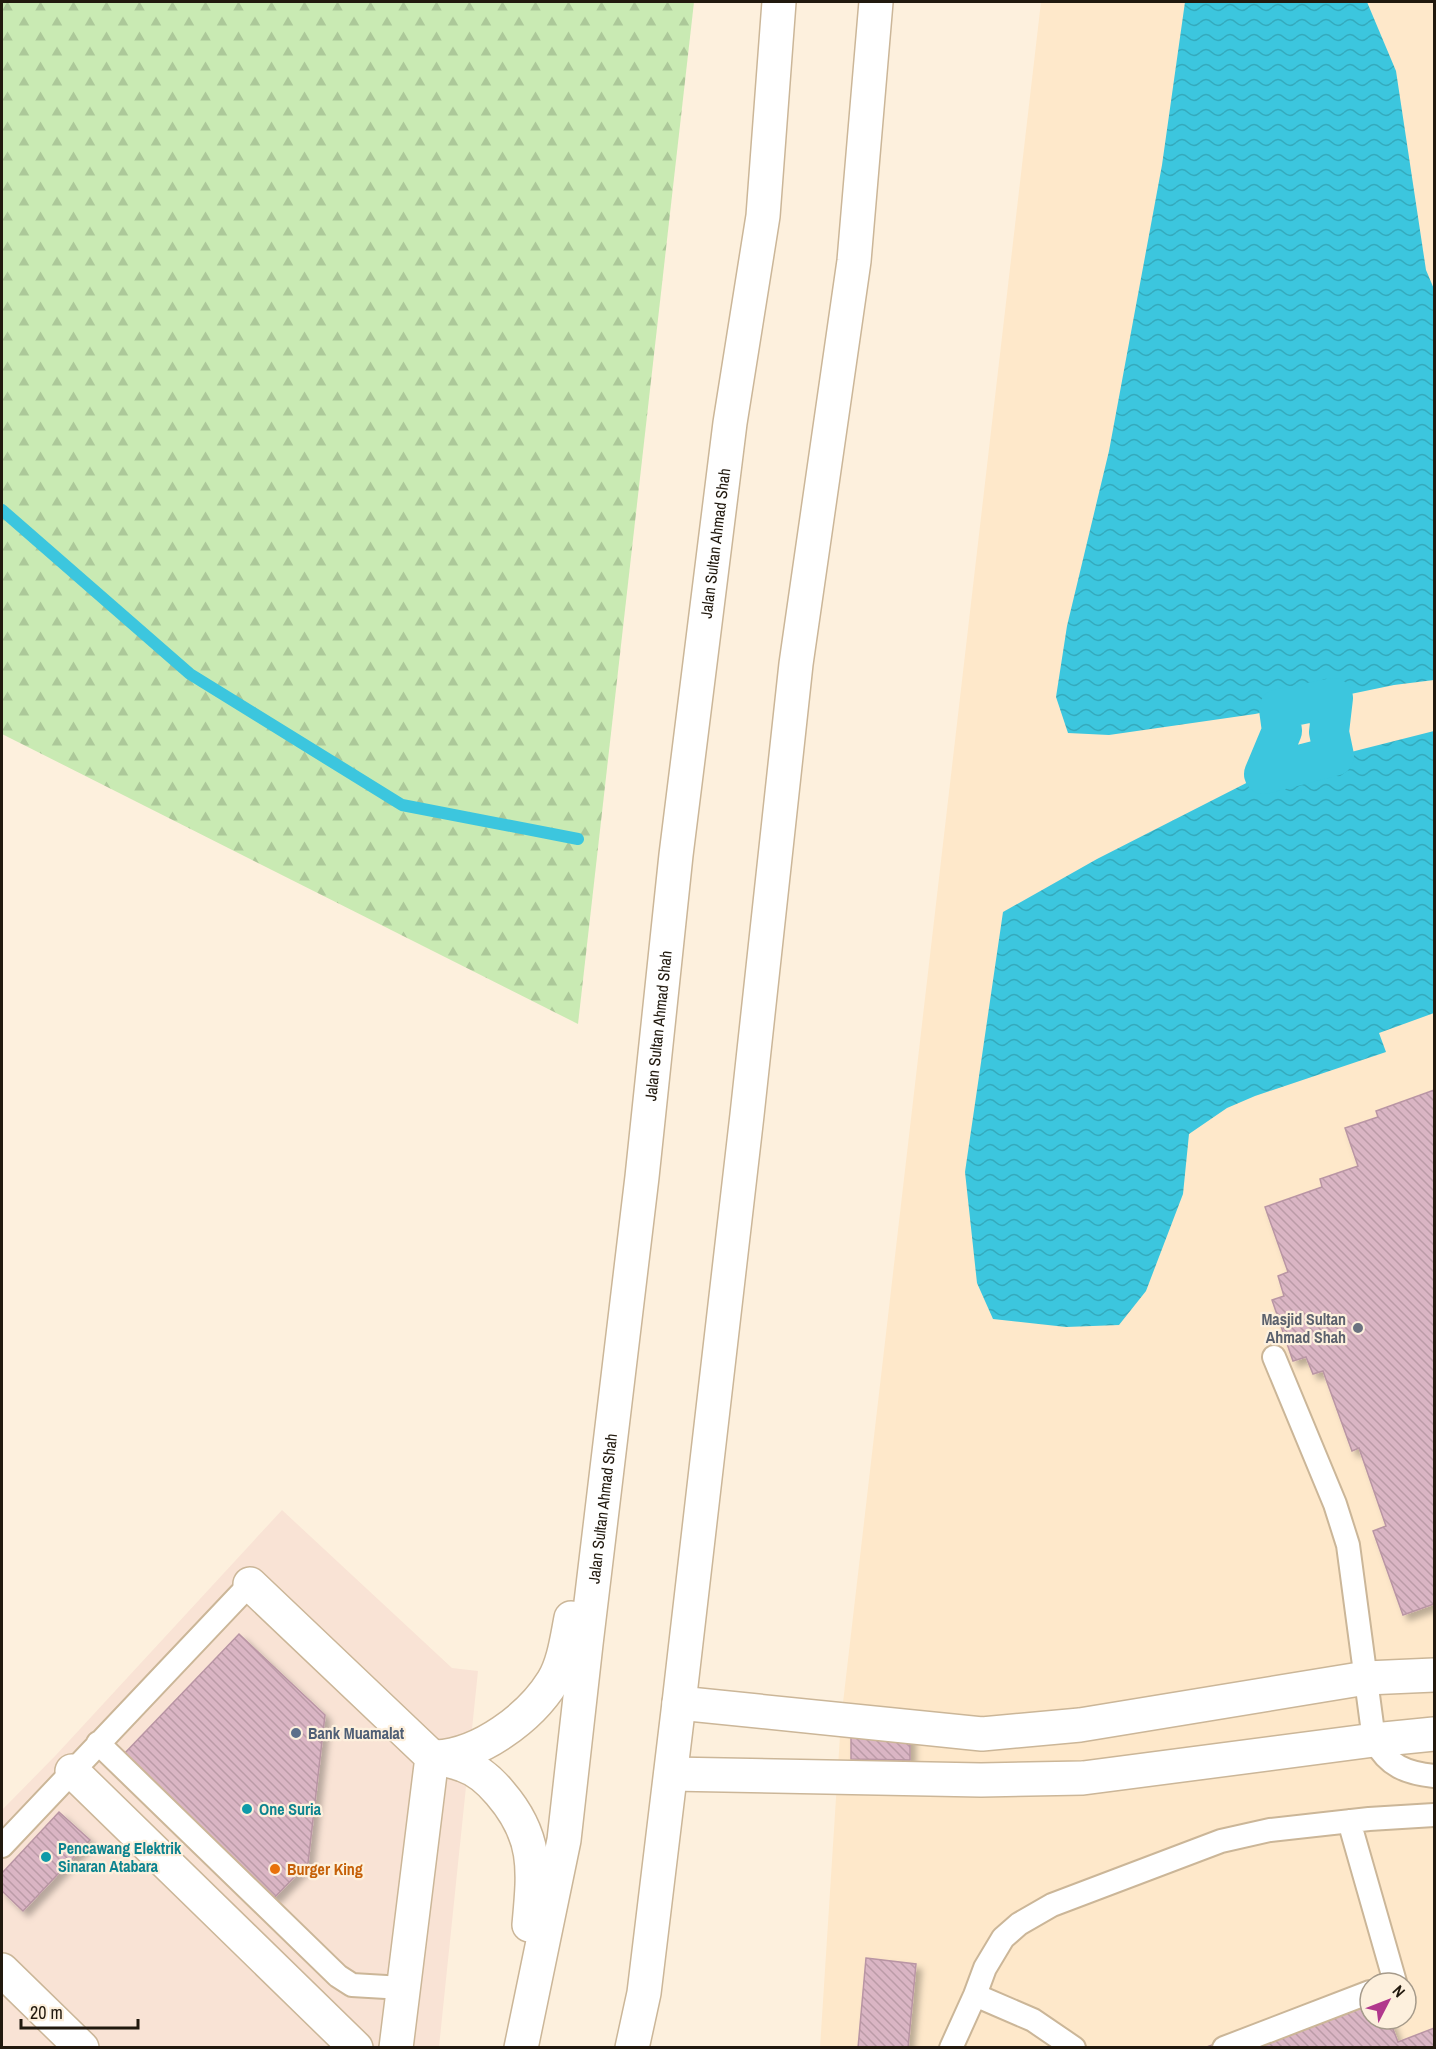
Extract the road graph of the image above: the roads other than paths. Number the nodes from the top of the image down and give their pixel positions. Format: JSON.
{"nodes":[{"id":1,"x":779,"y":2,"type":"edge"},
{"id":2,"x":876,"y":2,"type":"edge"},
{"id":3,"x":1274,"y":1357,"type":"dead end"},
{"id":4,"x":602,"y":1509,"type":"junction"},
{"id":5,"x":250,"y":1584,"type":"joint"},
{"id":6,"x":1434,"y":1675,"type":"edge"},
{"id":7,"x":1366,"y":1678,"type":"junction"},
{"id":8,"x":679,"y":1703,"type":"junction"},
{"id":9,"x":982,"y":1734,"type":"junction"},
{"id":10,"x":1434,"y":1734,"type":"edge"},
{"id":11,"x":1374,"y":1740,"type":"junction"},
{"id":12,"x":98,"y":1743,"type":"junction"},
{"id":13,"x":432,"y":1757,"type":"junction"},
{"id":14,"x":72,"y":1771,"type":"junction"},
{"id":15,"x":670,"y":1774,"type":"junction"},
{"id":16,"x":1434,"y":1776,"type":"edge"},
{"id":17,"x":981,"y":1780,"type":"junction"},
{"id":18,"x":1434,"y":1815,"type":"edge"},
{"id":19,"x":1349,"y":1821,"type":"junction"},
{"id":20,"x":2,"y":1846,"type":"edge"},
{"id":21,"x":2,"y":1970,"type":"edge"},
{"id":22,"x":1392,"y":1971,"type":"edge"},
{"id":23,"x":403,"y":1988,"type":"junction"},
{"id":24,"x":975,"y":1995,"type":"junction"},
{"id":25,"x":1358,"y":1997,"type":"edge"},
{"id":26,"x":82,"y":2048,"type":"edge"},
{"id":27,"x":356,"y":2048,"type":"edge"},
{"id":28,"x":396,"y":2048,"type":"edge"},
{"id":29,"x":520,"y":2048,"type":"edge"},
{"id":30,"x":632,"y":2048,"type":"edge"},
{"id":31,"x":951,"y":2048,"type":"edge"},
{"id":32,"x":1074,"y":2048,"type":"edge"},
{"id":33,"x":1224,"y":2048,"type":"edge"}],
"edges":[{"from":1,"to":4,"type":"main road","name":"Jalan Sultan Ahmad Shah"},
{"from":2,"to":8,"type":"main road"},
{"from":3,"to":7,"type":"lane"},
{"from":4,"to":13,"type":"main road"},
{"from":4,"to":29,"type":"main road","name":"Jalan Sultan Ahmad Shah"},
{"from":5,"to":12,"type":"lane"},
{"from":5,"to":13,"type":"main road"},
{"from":6,"to":7,"type":"main road"},
{"from":7,"to":9,"type":"main road"},
{"from":7,"to":11,"type":"lane"},
{"from":8,"to":9,"type":"main road"},
{"from":8,"to":15,"type":"main road"},
{"from":9,"to":17,"type":"main road"},
{"from":10,"to":11,"type":"main road"},
{"from":11,"to":16,"type":"lane"},
{"from":11,"to":17,"type":"main road"},
{"from":12,"to":14,"type":"lane"},
{"from":12,"to":23,"type":"lane"},
{"from":13,"to":23,"type":"main road"},
{"from":13,"to":29,"type":"main road"},
{"from":14,"to":20,"type":"lane"},
{"from":14,"to":27,"type":"main road"},
{"from":15,"to":17,"type":"main road"},
{"from":15,"to":30,"type":"main road"},
{"from":18,"to":19,"type":"lane"},
{"from":19,"to":22,"type":"lane"},
{"from":19,"to":24,"type":"lane"},
{"from":21,"to":26,"type":"main road"},
{"from":23,"to":28,"type":"main road"},
{"from":24,"to":31,"type":"lane"},
{"from":24,"to":32,"type":"lane"},
{"from":25,"to":33,"type":"lane"}]}
